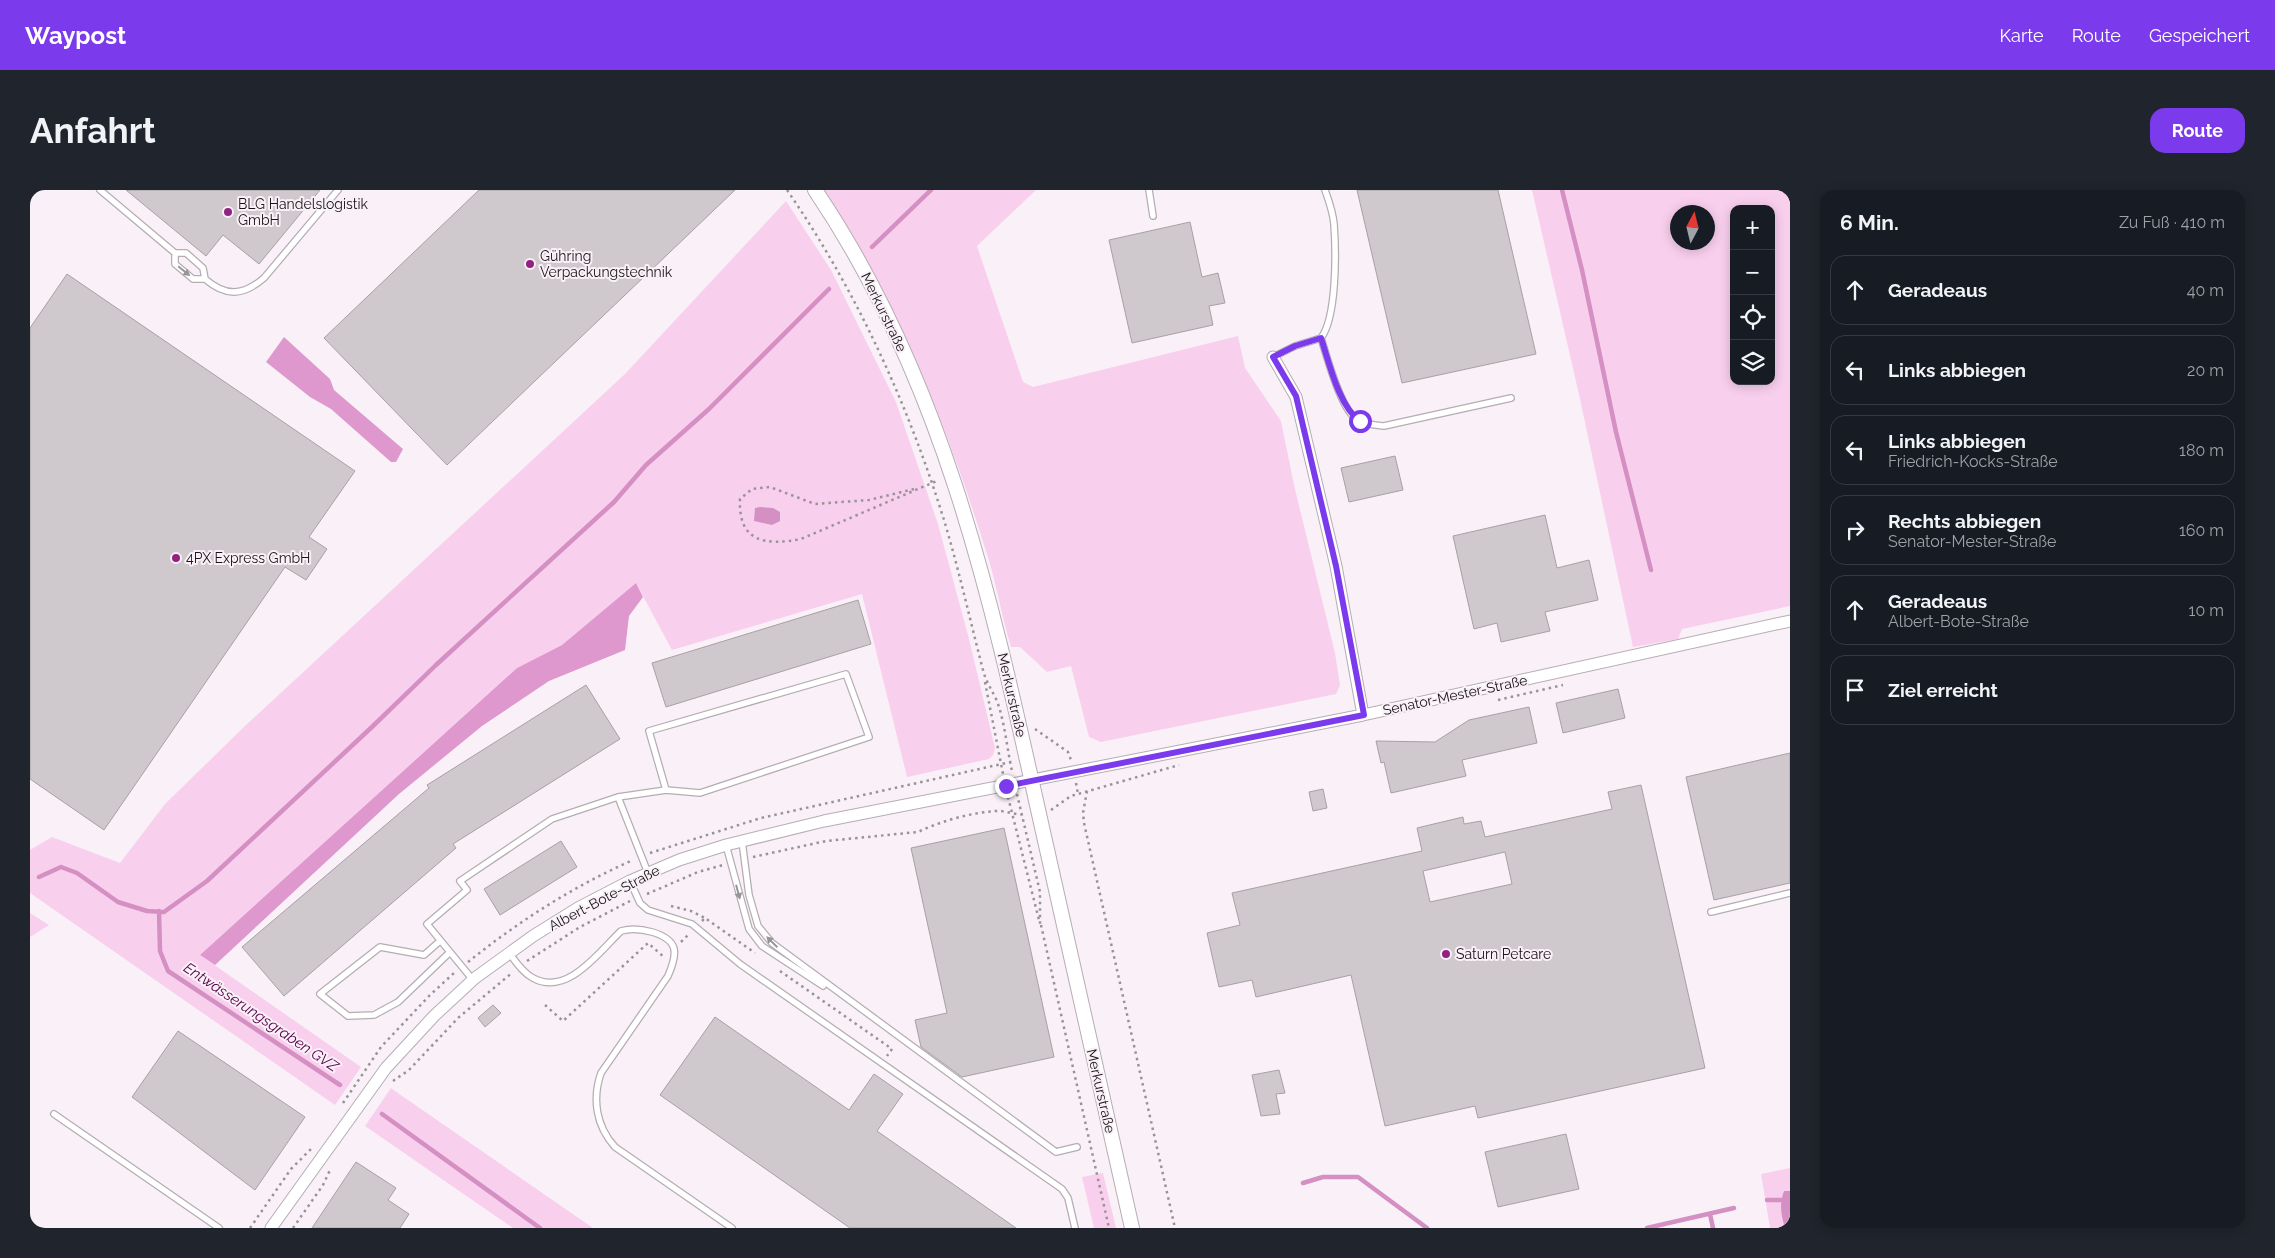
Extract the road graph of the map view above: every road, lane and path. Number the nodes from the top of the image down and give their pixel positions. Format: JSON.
{"nodes":[{"id":1,"x":100,"y":190,"type":"edge"},
{"id":2,"x":338,"y":190,"type":"edge"},
{"id":3,"x":787,"y":190,"type":"edge"},
{"id":4,"x":815,"y":190,"type":"edge"},
{"id":5,"x":1149,"y":190,"type":"edge"},
{"id":6,"x":1325,"y":190,"type":"edge"},
{"id":7,"x":1153,"y":216,"type":"dead end"},
{"id":8,"x":175,"y":252,"type":"junction"},
{"id":9,"x":204,"y":279,"type":"junction"},
{"id":10,"x":1321,"y":338,"type":"junction"},
{"id":11,"x":1273,"y":357,"type":"joint"},
{"id":12,"x":1511,"y":398,"type":"dead end"},
{"id":13,"x":953,"y":475,"type":"junction"},
{"id":14,"x":931,"y":483,"type":"junction"},
{"id":15,"x":914,"y":489,"type":"junction"},
{"id":16,"x":1790,"y":621,"type":"edge"},
{"id":17,"x":984,"y":673,"type":"junction"},
{"id":18,"x":1364,"y":715,"type":"junction"},
{"id":19,"x":1033,"y":728,"type":"dead end"},
{"id":20,"x":1026,"y":759,"type":"junction"},
{"id":21,"x":1010,"y":762,"type":"junction"},
{"id":22,"x":1001,"y":764,"type":"junction"},
{"id":23,"x":1074,"y":773,"type":"junction"},
{"id":24,"x":1031,"y":781,"type":"junction"},
{"id":25,"x":1011,"y":786,"type":"junction"},
{"id":26,"x":666,"y":790,"type":"junction"},
{"id":27,"x":1087,"y":791,"type":"dead end"},
{"id":28,"x":1078,"y":794,"type":"dead end"},
{"id":29,"x":618,"y":797,"type":"junction"},
{"id":30,"x":1038,"y":812,"type":"junction"},
{"id":31,"x":1012,"y":815,"type":"junction"},
{"id":32,"x":1022,"y":815,"type":"junction"},
{"id":33,"x":742,"y":841,"type":"junction"},
{"id":34,"x":726,"y":845,"type":"junction"},
{"id":35,"x":642,"y":856,"type":"junction"},
{"id":36,"x":744,"y":859,"type":"junction"},
{"id":37,"x":731,"y":863,"type":"junction"},
{"id":38,"x":648,"y":873,"type":"junction"},
{"id":39,"x":630,"y":881,"type":"junction"},
{"id":40,"x":1790,"y":893,"type":"edge"},
{"id":41,"x":637,"y":898,"type":"junction"},
{"id":42,"x":1711,"y":912,"type":"dead end"},
{"id":43,"x":1040,"y":925,"type":"junction"},
{"id":44,"x":696,"y":927,"type":"junction"},
{"id":45,"x":440,"y":941,"type":"junction"},
{"id":46,"x":674,"y":949,"type":"junction"},
{"id":47,"x":509,"y":952,"type":"junction"},
{"id":48,"x":449,"y":953,"type":"junction"},
{"id":49,"x":762,"y":958,"type":"dead end"},
{"id":50,"x":520,"y":966,"type":"junction"},
{"id":51,"x":460,"y":968,"type":"junction"},
{"id":52,"x":778,"y":970,"type":"dead end"},
{"id":53,"x":472,"y":980,"type":"junction"},
{"id":54,"x":545,"y":1005,"type":"dead end"},
{"id":55,"x":866,"y":1014,"type":"junction"},
{"id":56,"x":882,"y":1063,"type":"junction"},
{"id":57,"x":388,"y":1086,"type":"dead end"},
{"id":58,"x":340,"y":1108,"type":"dead end"},
{"id":59,"x":54,"y":1114,"type":"dead end"},
{"id":60,"x":318,"y":1141,"type":"dead end"},
{"id":61,"x":1077,"y":1147,"type":"dead end"},
{"id":62,"x":332,"y":1164,"type":"dead end"},
{"id":63,"x":219,"y":1228,"type":"edge"},
{"id":64,"x":250,"y":1228,"type":"edge"},
{"id":65,"x":271,"y":1228,"type":"edge"},
{"id":66,"x":293,"y":1228,"type":"edge"},
{"id":67,"x":732,"y":1228,"type":"edge"},
{"id":68,"x":1075,"y":1228,"type":"edge"},
{"id":69,"x":1109,"y":1228,"type":"edge"},
{"id":70,"x":1132,"y":1228,"type":"edge"},
{"id":71,"x":1175,"y":1228,"type":"edge"}],
"edges":[{"from":1,"to":8,"type":"lane"},
{"from":2,"to":9,"type":"lane"},
{"from":3,"to":14,"type":"path"},
{"from":4,"to":13,"type":"street","name":"Merkurstraße"},
{"from":5,"to":7,"type":"lane"},
{"from":6,"to":10,"type":"lane"},
{"from":8,"to":9,"type":"lane"},
{"from":8,"to":9,"type":"lane","one_way":true},
{"from":10,"to":11,"type":"lane"},
{"from":10,"to":12,"type":"lane"},
{"from":11,"to":18,"type":"street"},
{"from":13,"to":14,"type":"path"},
{"from":13,"to":20,"type":"street","name":"Merkurstraße"},
{"from":14,"to":15,"type":"path"},
{"from":14,"to":17,"type":"path"},
{"from":15,"to":15,"type":"path"},
{"from":16,"to":18,"type":"street","name":"Senator-Mester-Straße"},
{"from":17,"to":21,"type":"path"},
{"from":17,"to":22,"type":"path"},
{"from":18,"to":23,"type":"street","name":"Senator-Mester-Straße"},
{"from":19,"to":23,"type":"path"},
{"from":20,"to":21,"type":"path"},
{"from":20,"to":24,"type":"street","name":"Merkurstraße"},
{"from":21,"to":22,"type":"path"},
{"from":21,"to":25,"type":"path"},
{"from":22,"to":25,"type":"path"},
{"from":22,"to":35,"type":"path"},
{"from":23,"to":24,"type":"street","name":"Senator-Mester-Straße"},
{"from":23,"to":28,"type":"path"},
{"from":24,"to":25,"type":"street","name":"Albert-Bote-Straße"},
{"from":24,"to":30,"type":"street","name":"Merkurstraße"},
{"from":25,"to":31,"type":"path"},
{"from":25,"to":32,"type":"path"},
{"from":25,"to":33,"type":"street","name":"Albert-Bote-Straße"},
{"from":26,"to":26,"type":"lane"},
{"from":26,"to":29,"type":"lane"},
{"from":27,"to":71,"type":"path"},
{"from":29,"to":35,"type":"lane"},
{"from":29,"to":45,"type":"lane"},
{"from":30,"to":32,"type":"path"},
{"from":30,"to":70,"type":"street","name":"Merkurstraße"},
{"from":31,"to":32,"type":"path"},
{"from":31,"to":36,"type":"path"},
{"from":31,"to":43,"type":"path"},
{"from":32,"to":43,"type":"path"},
{"from":33,"to":34,"type":"street","name":"Albert-Bote-Straße"},
{"from":33,"to":36,"type":"lane"},
{"from":34,"to":37,"type":"lane"},
{"from":34,"to":38,"type":"street","name":"Albert-Bote-Straße"},
{"from":35,"to":38,"type":"lane"},
{"from":35,"to":51,"type":"path"},
{"from":55,"to":36,"type":"lane","one_way":true},
{"from":37,"to":41,"type":"path"},
{"from":37,"to":55,"type":"lane","one_way":true},
{"from":38,"to":39,"type":"street","name":"Albert-Bote-Straße"},
{"from":39,"to":41,"type":"lane"},
{"from":39,"to":47,"type":"street","name":"Albert-Bote-Straße"},
{"from":40,"to":42,"type":"lane"},
{"from":41,"to":44,"type":"lane"},
{"from":41,"to":50,"type":"path"},
{"from":43,"to":69,"type":"path"},
{"from":44,"to":46,"type":"path"},
{"from":44,"to":49,"type":"path"},
{"from":44,"to":56,"type":"lane"},
{"from":45,"to":48,"type":"lane"},
{"from":45,"to":48,"type":"lane"},
{"from":46,"to":50,"type":"lane"},
{"from":46,"to":54,"type":"path"},
{"from":46,"to":67,"type":"lane"},
{"from":47,"to":50,"type":"lane"},
{"from":47,"to":53,"type":"street","name":"Albert-Bote-Straße"},
{"from":48,"to":51,"type":"lane"},
{"from":50,"to":57,"type":"path"},
{"from":51,"to":53,"type":"lane"},
{"from":51,"to":58,"type":"path"},
{"from":52,"to":56,"type":"path"},
{"from":53,"to":65,"type":"street","name":"Albert-Bote-Straße"},
{"from":55,"to":61,"type":"lane"},
{"from":56,"to":68,"type":"lane"},
{"from":59,"to":63,"type":"lane"},
{"from":60,"to":64,"type":"path"},
{"from":62,"to":66,"type":"path"}]}
